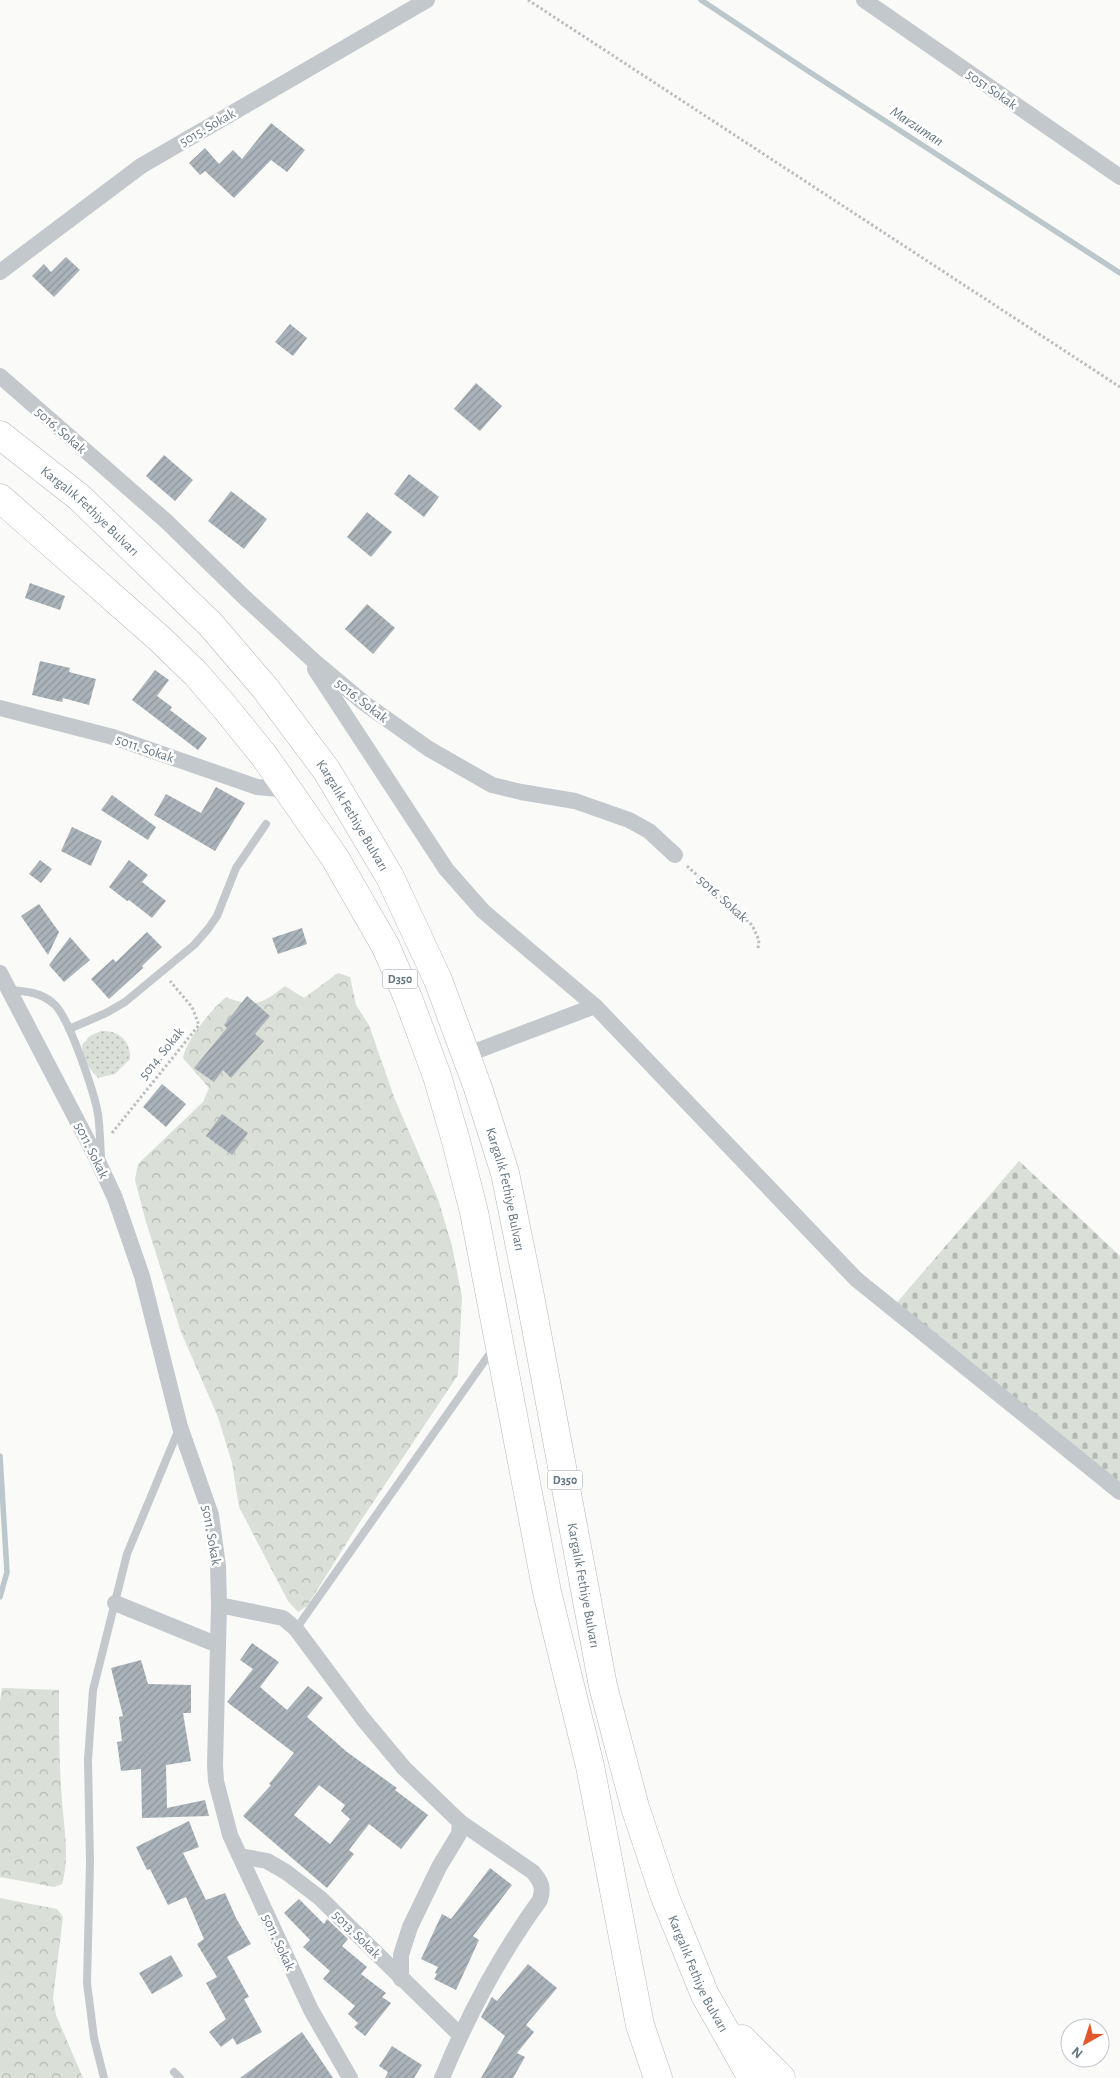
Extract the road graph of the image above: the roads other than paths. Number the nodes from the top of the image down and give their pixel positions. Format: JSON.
{"nodes":[{"id":1,"x":427,"y":0,"type":"edge"},
{"id":2,"x":864,"y":0,"type":"edge"},
{"id":3,"x":1120,"y":177,"type":"edge"},
{"id":4,"x":0,"y":272,"type":"edge"},
{"id":5,"x":0,"y":376,"type":"edge"},
{"id":6,"x":0,"y":434,"type":"edge"},
{"id":7,"x":0,"y":498,"type":"edge"},
{"id":8,"x":303,"y":651,"type":"junction"},
{"id":9,"x":0,"y":708,"type":"edge"},
{"id":10,"x":289,"y":790,"type":"junction"},
{"id":11,"x":266,"y":824,"type":"dead end"},
{"id":12,"x":675,"y":855,"type":"road end"},
{"id":13,"x":0,"y":973,"type":"edge"},
{"id":14,"x":8,"y":990,"type":"junction"},
{"id":15,"x":596,"y":1006,"type":"junction"},
{"id":16,"x":69,"y":1029,"type":"junction"},
{"id":17,"x":466,"y":1055,"type":"junction"},
{"id":18,"x":101,"y":1168,"type":"junction"},
{"id":19,"x":499,"y":1341,"type":"junction"},
{"id":20,"x":180,"y":1427,"type":"junction"},
{"id":21,"x":1120,"y":1492,"type":"edge"},
{"id":22,"x":115,"y":1603,"type":"junction"},
{"id":23,"x":219,"y":1605,"type":"junction"},
{"id":24,"x":296,"y":1629,"type":"junction"},
{"id":25,"x":218,"y":1645,"type":"junction"},
{"id":26,"x":460,"y":1822,"type":"junction"},
{"id":27,"x":240,"y":1856,"type":"junction"},
{"id":28,"x":401,"y":1979,"type":"junction"},
{"id":29,"x":705,"y":1995,"type":"junction"},
{"id":30,"x":640,"y":2025,"type":"junction"},
{"id":31,"x":460,"y":2034,"type":"junction"},
{"id":32,"x":104,"y":2078,"type":"edge"},
{"id":33,"x":350,"y":2078,"type":"edge"},
{"id":34,"x":442,"y":2078,"type":"edge"},
{"id":35,"x":638,"y":2078,"type":"edge"},
{"id":36,"x":658,"y":2078,"type":"edge"},
{"id":37,"x":752,"y":2078,"type":"edge"},
{"id":38,"x":781,"y":2078,"type":"edge"}],
"edges":[{"from":1,"to":4,"type":"street","name":"5015. Sokak"},
{"from":2,"to":3,"type":"street","name":"5051 Sokak"},
{"from":5,"to":8,"type":"street","name":"5016. Sokak"},
{"from":6,"to":17,"type":"highway","name":"Kargalık Fethiye Bulvarı","number":"D350"},
{"from":7,"to":10,"type":"highway","number":"D350"},
{"from":8,"to":12,"type":"street","name":"5016. Sokak"},
{"from":8,"to":15,"type":"street"},
{"from":9,"to":10,"type":"street","name":"5011. Sokak"},
{"from":10,"to":19,"type":"highway","number":"D350"},
{"from":11,"to":16,"type":"lane"},
{"from":13,"to":14,"type":"street","name":"5011. Sokak"},
{"from":14,"to":16,"type":"lane"},
{"from":14,"to":18,"type":"street","name":"5011. Sokak"},
{"from":15,"to":17,"type":"street"},
{"from":15,"to":21,"type":"street"},
{"from":16,"to":18,"type":"lane"},
{"from":17,"to":29,"type":"highway","name":"Kargalık Fethiye Bulvarı","number":"D350"},
{"from":18,"to":20,"type":"street","name":"5011. Sokak"},
{"from":19,"to":24,"type":"lane"},
{"from":19,"to":30,"type":"highway","number":"D350"},
{"from":20,"to":22,"type":"lane"},
{"from":20,"to":23,"type":"street","name":"5011. Sokak"},
{"from":22,"to":25,"type":"street"},
{"from":22,"to":32,"type":"lane"},
{"from":23,"to":24,"type":"street"},
{"from":23,"to":25,"type":"street","name":"5011. Sokak"},
{"from":24,"to":26,"type":"street"},
{"from":25,"to":27,"type":"street","name":"5011. Sokak"},
{"from":26,"to":28,"type":"street"},
{"from":26,"to":31,"type":"street"},
{"from":27,"to":28,"type":"street","name":"5013. Sokak"},
{"from":27,"to":33,"type":"street","name":"5011. Sokak"},
{"from":28,"to":31,"type":"street","name":"5013. Sokak"},
{"from":29,"to":37,"type":"highway","name":"Kargalık Fethiye Bulvarı","number":"D350"},
{"from":29,"to":38,"type":"highway"},
{"from":30,"to":35,"type":"highway"},
{"from":30,"to":36,"type":"highway","number":"D350"},
{"from":31,"to":34,"type":"street"}]}
